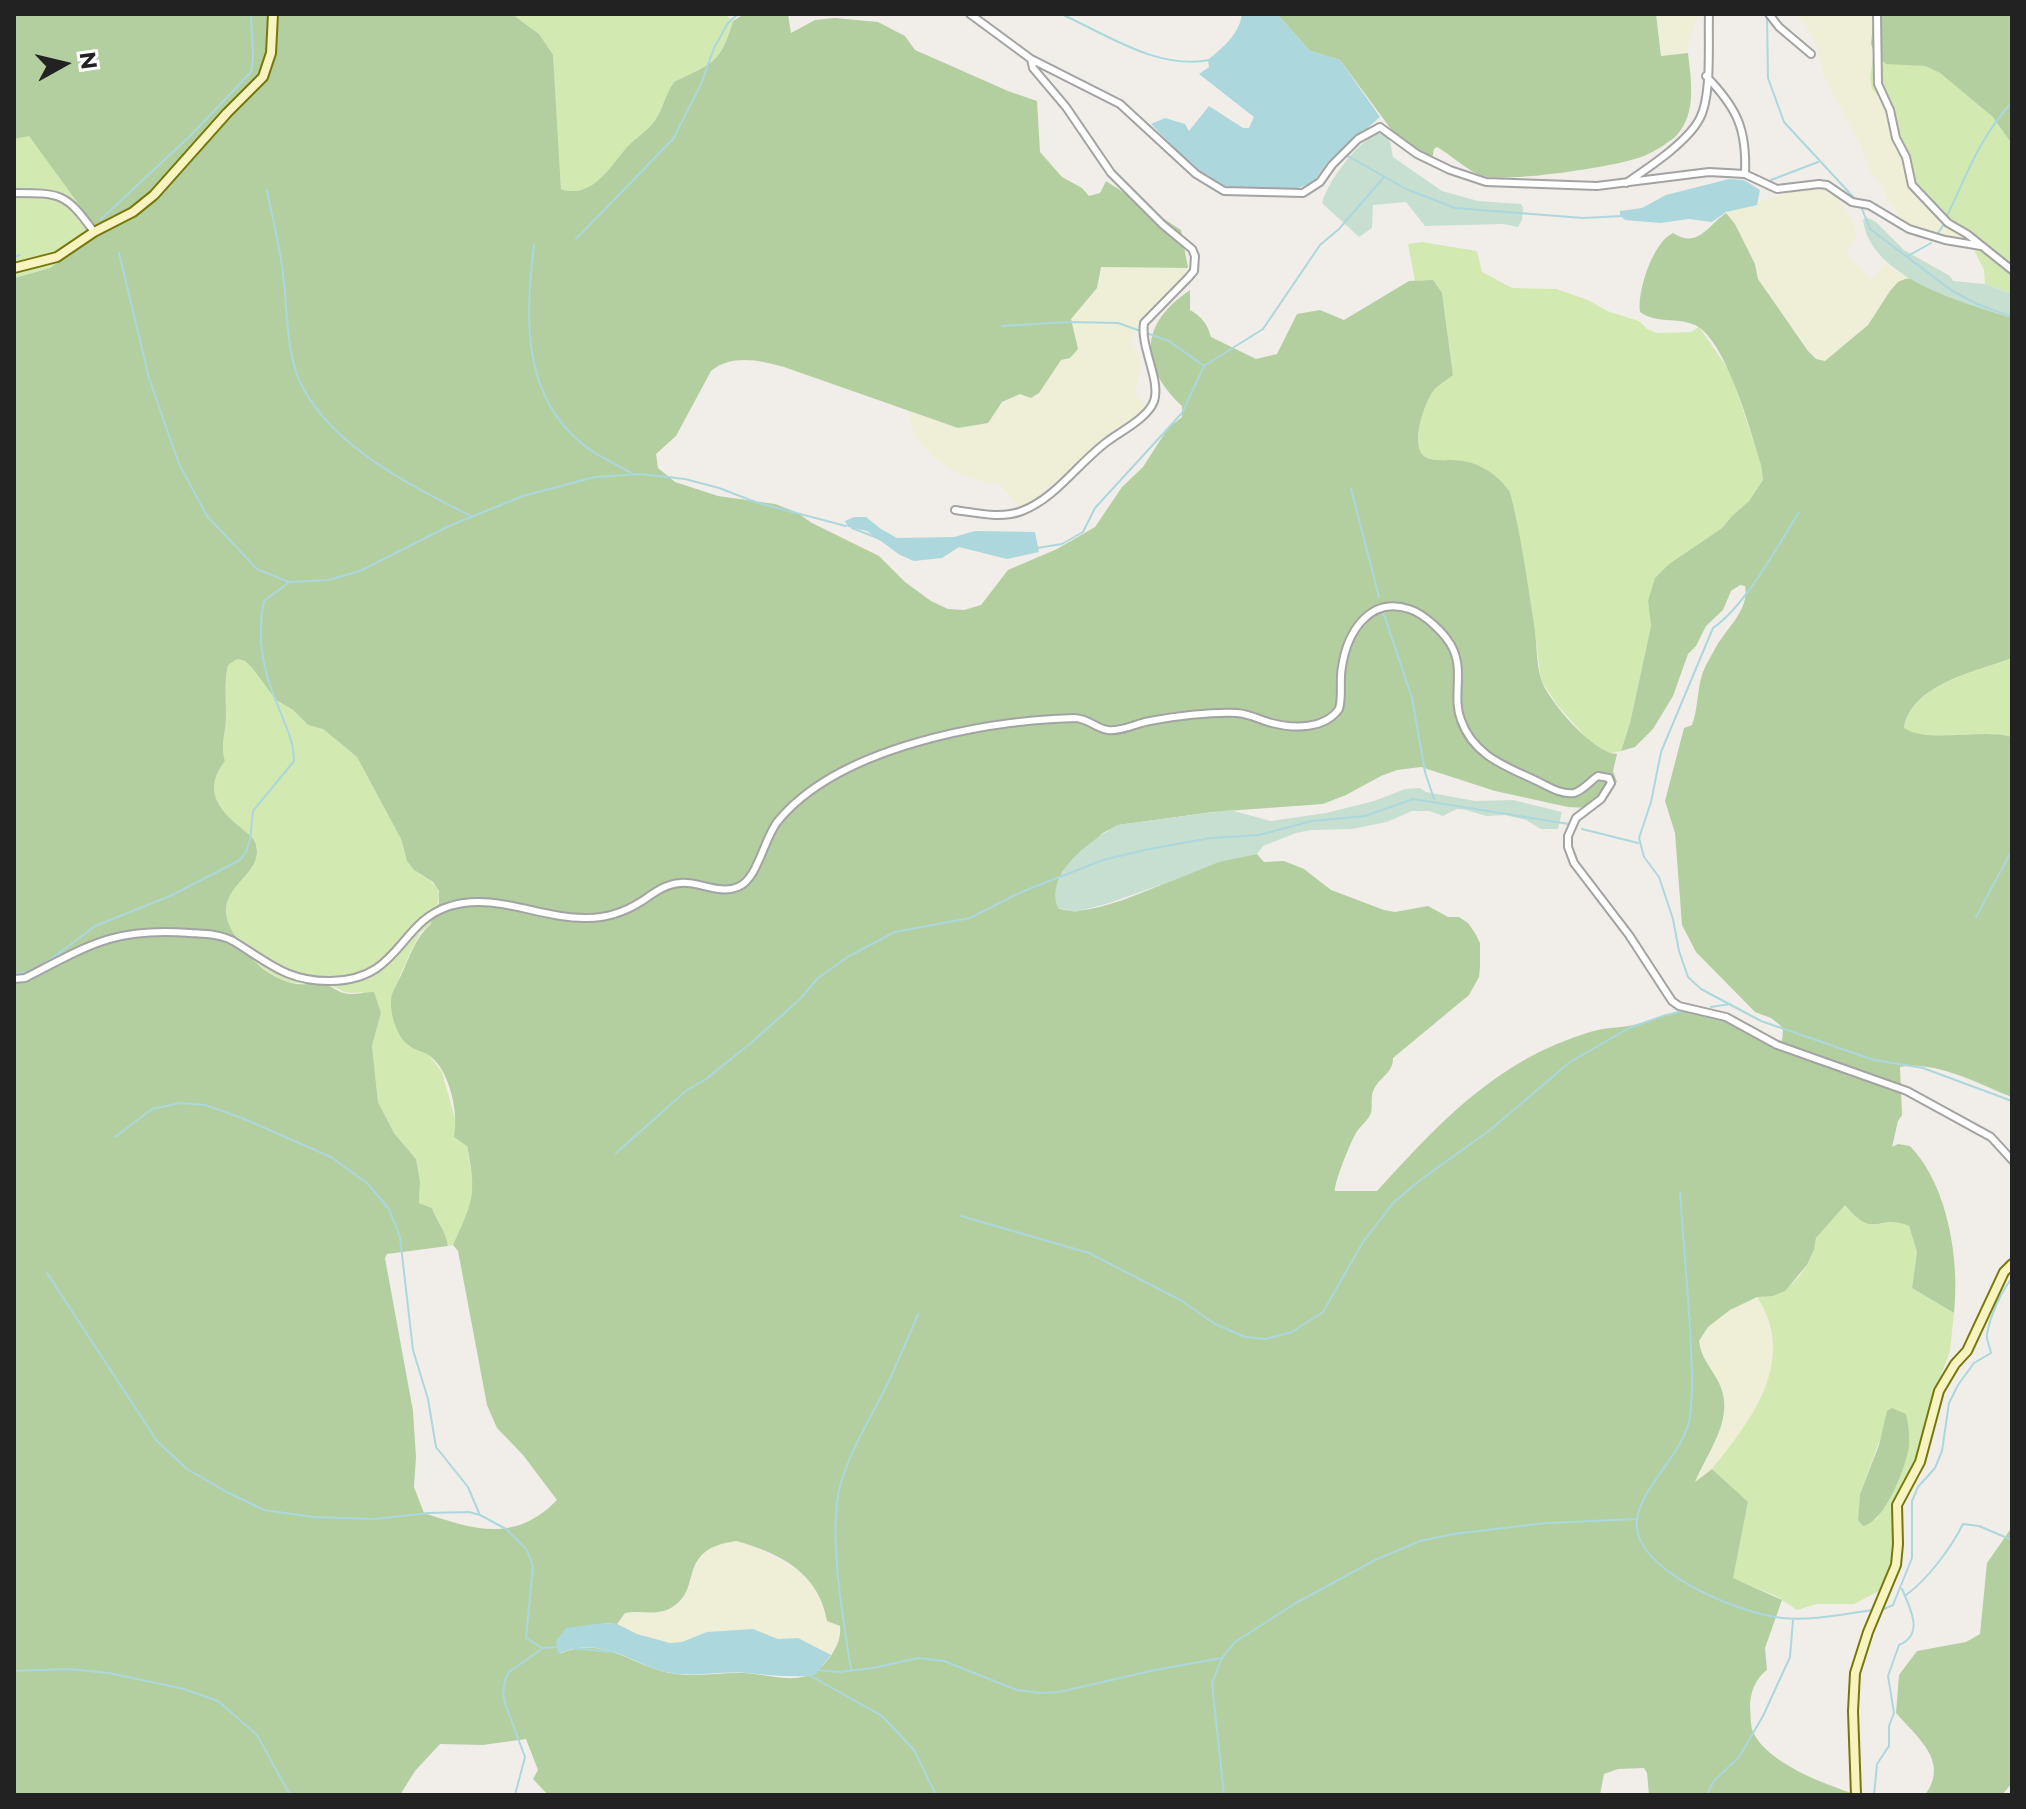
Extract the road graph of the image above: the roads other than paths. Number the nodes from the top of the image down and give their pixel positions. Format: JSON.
{"nodes":[{"id":1,"x":273,"y":14,"type":"edge"},
{"id":2,"x":970,"y":14,"type":"edge"},
{"id":3,"x":1709,"y":14,"type":"edge"},
{"id":4,"x":1769,"y":14,"type":"edge"},
{"id":5,"x":1877,"y":14,"type":"edge"},
{"id":6,"x":1811,"y":54,"type":"dead end"},
{"id":7,"x":1031,"y":59,"type":"junction"},
{"id":8,"x":1706,"y":76,"type":"junction"},
{"id":9,"x":1745,"y":174,"type":"junction"},
{"id":10,"x":1625,"y":184,"type":"junction"},
{"id":11,"x":14,"y":193,"type":"edge"},
{"id":12,"x":94,"y":232,"type":"junction"},
{"id":13,"x":1981,"y":246,"type":"junction"},
{"id":14,"x":14,"y":268,"type":"edge"},
{"id":15,"x":2012,"y":270,"type":"edge"},
{"id":16,"x":955,"y":510,"type":"dead end"},
{"id":17,"x":14,"y":979,"type":"edge"},
{"id":18,"x":2012,"y":1160,"type":"edge"},
{"id":19,"x":2012,"y":1264,"type":"edge"},
{"id":20,"x":1856,"y":1795,"type":"edge"}],
"edges":[{"from":1,"to":12,"type":"street"},
{"from":2,"to":7,"type":"street"},
{"from":3,"to":8,"type":"street"},
{"from":4,"to":6,"type":"street"},
{"from":5,"to":13,"type":"street"},
{"from":7,"to":10,"type":"street"},
{"from":7,"to":16,"type":"street"},
{"from":8,"to":9,"type":"street"},
{"from":8,"to":10,"type":"street"},
{"from":9,"to":10,"type":"street"},
{"from":9,"to":13,"type":"street"},
{"from":11,"to":12,"type":"street"},
{"from":12,"to":14,"type":"street"},
{"from":13,"to":15,"type":"street"},
{"from":17,"to":18,"type":"street"},
{"from":19,"to":20,"type":"street"}]}
